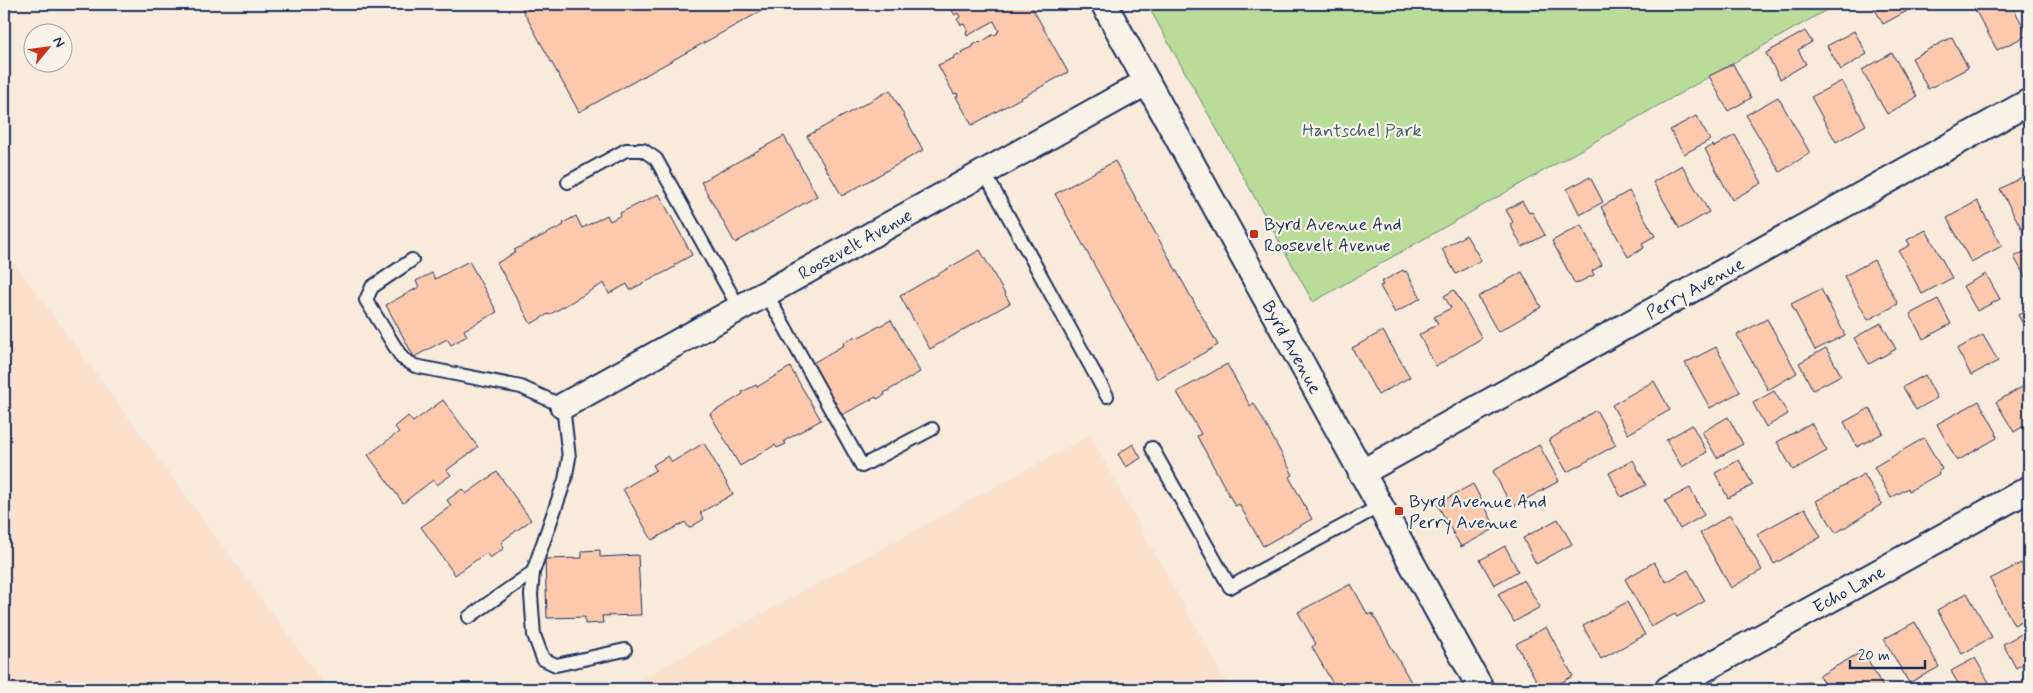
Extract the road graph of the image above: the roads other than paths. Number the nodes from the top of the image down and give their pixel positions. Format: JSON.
{"nodes":[{"id":1,"x":1104,"y":4,"type":"edge"},
{"id":2,"x":1147,"y":82,"type":"junction"},
{"id":3,"x":2029,"y":102,"type":"edge"},
{"id":4,"x":984,"y":172,"type":"junction"},
{"id":5,"x":568,"y":182,"type":"dead end"},
{"id":6,"x":412,"y":260,"type":"dead end"},
{"id":7,"x":766,"y":293,"type":"junction"},
{"id":8,"x":739,"y":308,"type":"junction"},
{"id":9,"x":1107,"y":396,"type":"dead end"},
{"id":10,"x":563,"y":406,"type":"junction"},
{"id":11,"x":932,"y":429,"type":"dead end"},
{"id":12,"x":1152,"y":448,"type":"dead end"},
{"id":13,"x":1362,"y":473,"type":"junction"},
{"id":14,"x":2029,"y":489,"type":"edge"},
{"id":15,"x":1380,"y":506,"type":"junction"},
{"id":16,"x":533,"y":572,"type":"junction"},
{"id":17,"x":469,"y":617,"type":"dead end"},
{"id":18,"x":625,"y":650,"type":"dead end"},
{"id":19,"x":1481,"y":689,"type":"edge"},
{"id":20,"x":1668,"y":689,"type":"edge"}],
"edges":[{"from":1,"to":2,"type":"street","name":"Byrd Avenue"},
{"from":2,"to":4,"type":"street","name":"Roosevelt Avenue"},
{"from":2,"to":13,"type":"street","name":"Byrd Avenue"},
{"from":3,"to":13,"type":"street","name":"Perry Avenue"},
{"from":4,"to":7,"type":"street","name":"Roosevelt Avenue"},
{"from":4,"to":9,"type":"lane"},
{"from":5,"to":8,"type":"lane"},
{"from":6,"to":10,"type":"lane"},
{"from":7,"to":8,"type":"street","name":"Roosevelt Avenue"},
{"from":7,"to":11,"type":"lane"},
{"from":8,"to":10,"type":"street","name":"Roosevelt Avenue"},
{"from":10,"to":16,"type":"lane"},
{"from":12,"to":15,"type":"lane"},
{"from":13,"to":15,"type":"street","name":"Byrd Avenue"},
{"from":14,"to":20,"type":"street","name":"Echo Lane"},
{"from":15,"to":19,"type":"street","name":"Byrd Avenue"},
{"from":16,"to":17,"type":"lane"},
{"from":16,"to":18,"type":"lane"}]}
